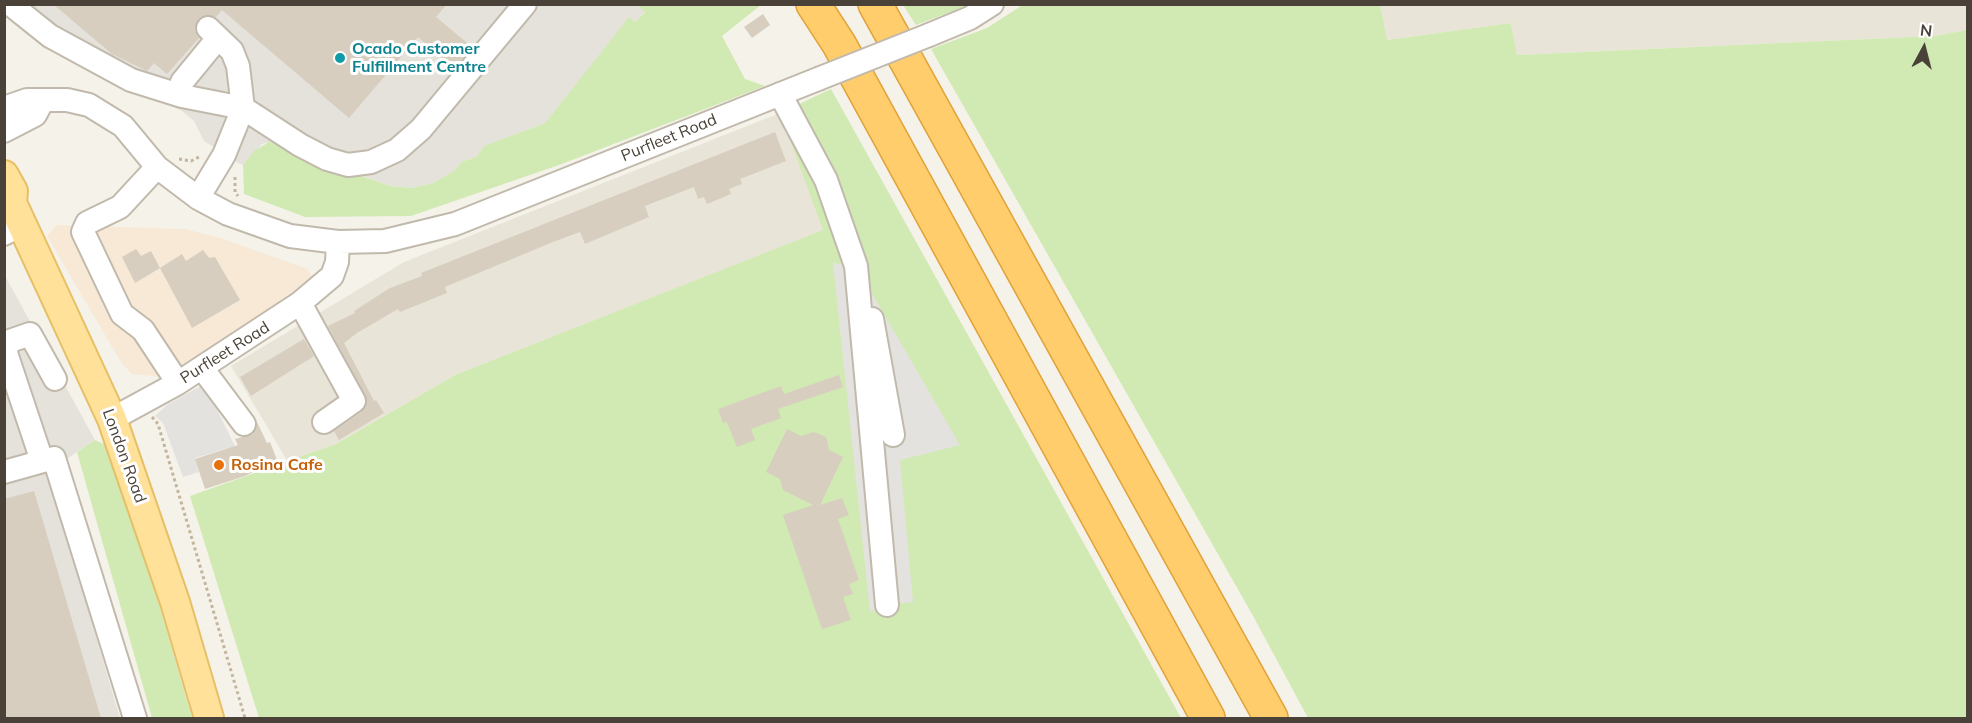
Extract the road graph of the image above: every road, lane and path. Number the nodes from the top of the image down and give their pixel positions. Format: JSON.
{"nodes":[{"id":1,"x":10,"y":4,"type":"edge"},
{"id":2,"x":525,"y":4,"type":"edge"},
{"id":3,"x":813,"y":4,"type":"edge"},
{"id":4,"x":875,"y":4,"type":"edge"},
{"id":5,"x":992,"y":4,"type":"edge"},
{"id":6,"x":780,"y":94,"type":"junction"},
{"id":7,"x":178,"y":95,"type":"junction"},
{"id":8,"x":42,"y":102,"type":"junction"},
{"id":9,"x":4,"y":108,"type":"edge"},
{"id":10,"x":243,"y":108,"type":"junction"},
{"id":11,"x":4,"y":131,"type":"edge"},
{"id":12,"x":157,"y":167,"type":"junction"},
{"id":13,"x":237,"y":172,"type":"dead end"},
{"id":14,"x":4,"y":175,"type":"edge"},
{"id":15,"x":198,"y":198,"type":"junction"},
{"id":16,"x":241,"y":200,"type":"dead end"},
{"id":17,"x":11,"y":215,"type":"edge"},
{"id":18,"x":338,"y":242,"type":"junction"},
{"id":19,"x":856,"y":266,"type":"junction"},
{"id":20,"x":300,"y":303,"type":"junction"},
{"id":21,"x":202,"y":368,"type":"junction"},
{"id":22,"x":55,"y":380,"type":"dead end"},
{"id":23,"x":178,"y":382,"type":"junction"},
{"id":24,"x":150,"y":413,"type":"dead end"},
{"id":25,"x":112,"y":419,"type":"junction"},
{"id":26,"x":324,"y":422,"type":"dead end"},
{"id":27,"x":244,"y":424,"type":"dead end"},
{"id":28,"x":893,"y":435,"type":"dead end"},
{"id":29,"x":42,"y":461,"type":"junction"},
{"id":30,"x":4,"y":472,"type":"edge"},
{"id":31,"x":886,"y":605,"type":"dead end"},
{"id":32,"x":135,"y":718,"type":"edge"},
{"id":33,"x":209,"y":718,"type":"edge"},
{"id":34,"x":246,"y":718,"type":"edge"},
{"id":35,"x":1208,"y":718,"type":"edge"},
{"id":36,"x":1271,"y":718,"type":"edge"}],
"edges":[{"from":1,"to":7,"type":"street"},
{"from":2,"to":10,"type":"street"},
{"from":3,"to":35,"type":"highway"},
{"from":4,"to":36,"type":"highway"},
{"from":5,"to":6,"type":"street","name":"Purfleet Road","bridge":true},
{"from":6,"to":18,"type":"street","name":"Purfleet Road"},
{"from":6,"to":19,"type":"street"},
{"from":7,"to":10,"type":"street"},
{"from":7,"to":10,"type":"street"},
{"from":8,"to":9,"type":"street","name":"Purfleet Road"},
{"from":8,"to":11,"type":"street"},
{"from":8,"to":12,"type":"street","name":"Purfleet Road"},
{"from":10,"to":15,"type":"street"},
{"from":12,"to":15,"type":"street","name":"Purfleet Road"},
{"from":12,"to":23,"type":"street"},
{"from":13,"to":16,"type":"path"},
{"from":14,"to":17,"type":"main road","name":"London Road"},
{"from":15,"to":18,"type":"street","name":"Purfleet Road"},
{"from":17,"to":25,"type":"main road","name":"London Road"},
{"from":18,"to":20,"type":"street","name":"Purfleet Road"},
{"from":19,"to":28,"type":"street"},
{"from":19,"to":31,"type":"street"},
{"from":20,"to":21,"type":"street","name":"Purfleet Road"},
{"from":20,"to":26,"type":"street"},
{"from":21,"to":23,"type":"street","name":"Purfleet Road"},
{"from":21,"to":27,"type":"street"},
{"from":22,"to":29,"type":"street"},
{"from":23,"to":25,"type":"street","name":"Purfleet Road"},
{"from":24,"to":34,"type":"path"},
{"from":25,"to":33,"type":"main road","name":"London Road"},
{"from":29,"to":30,"type":"street"},
{"from":29,"to":32,"type":"street"}]}
